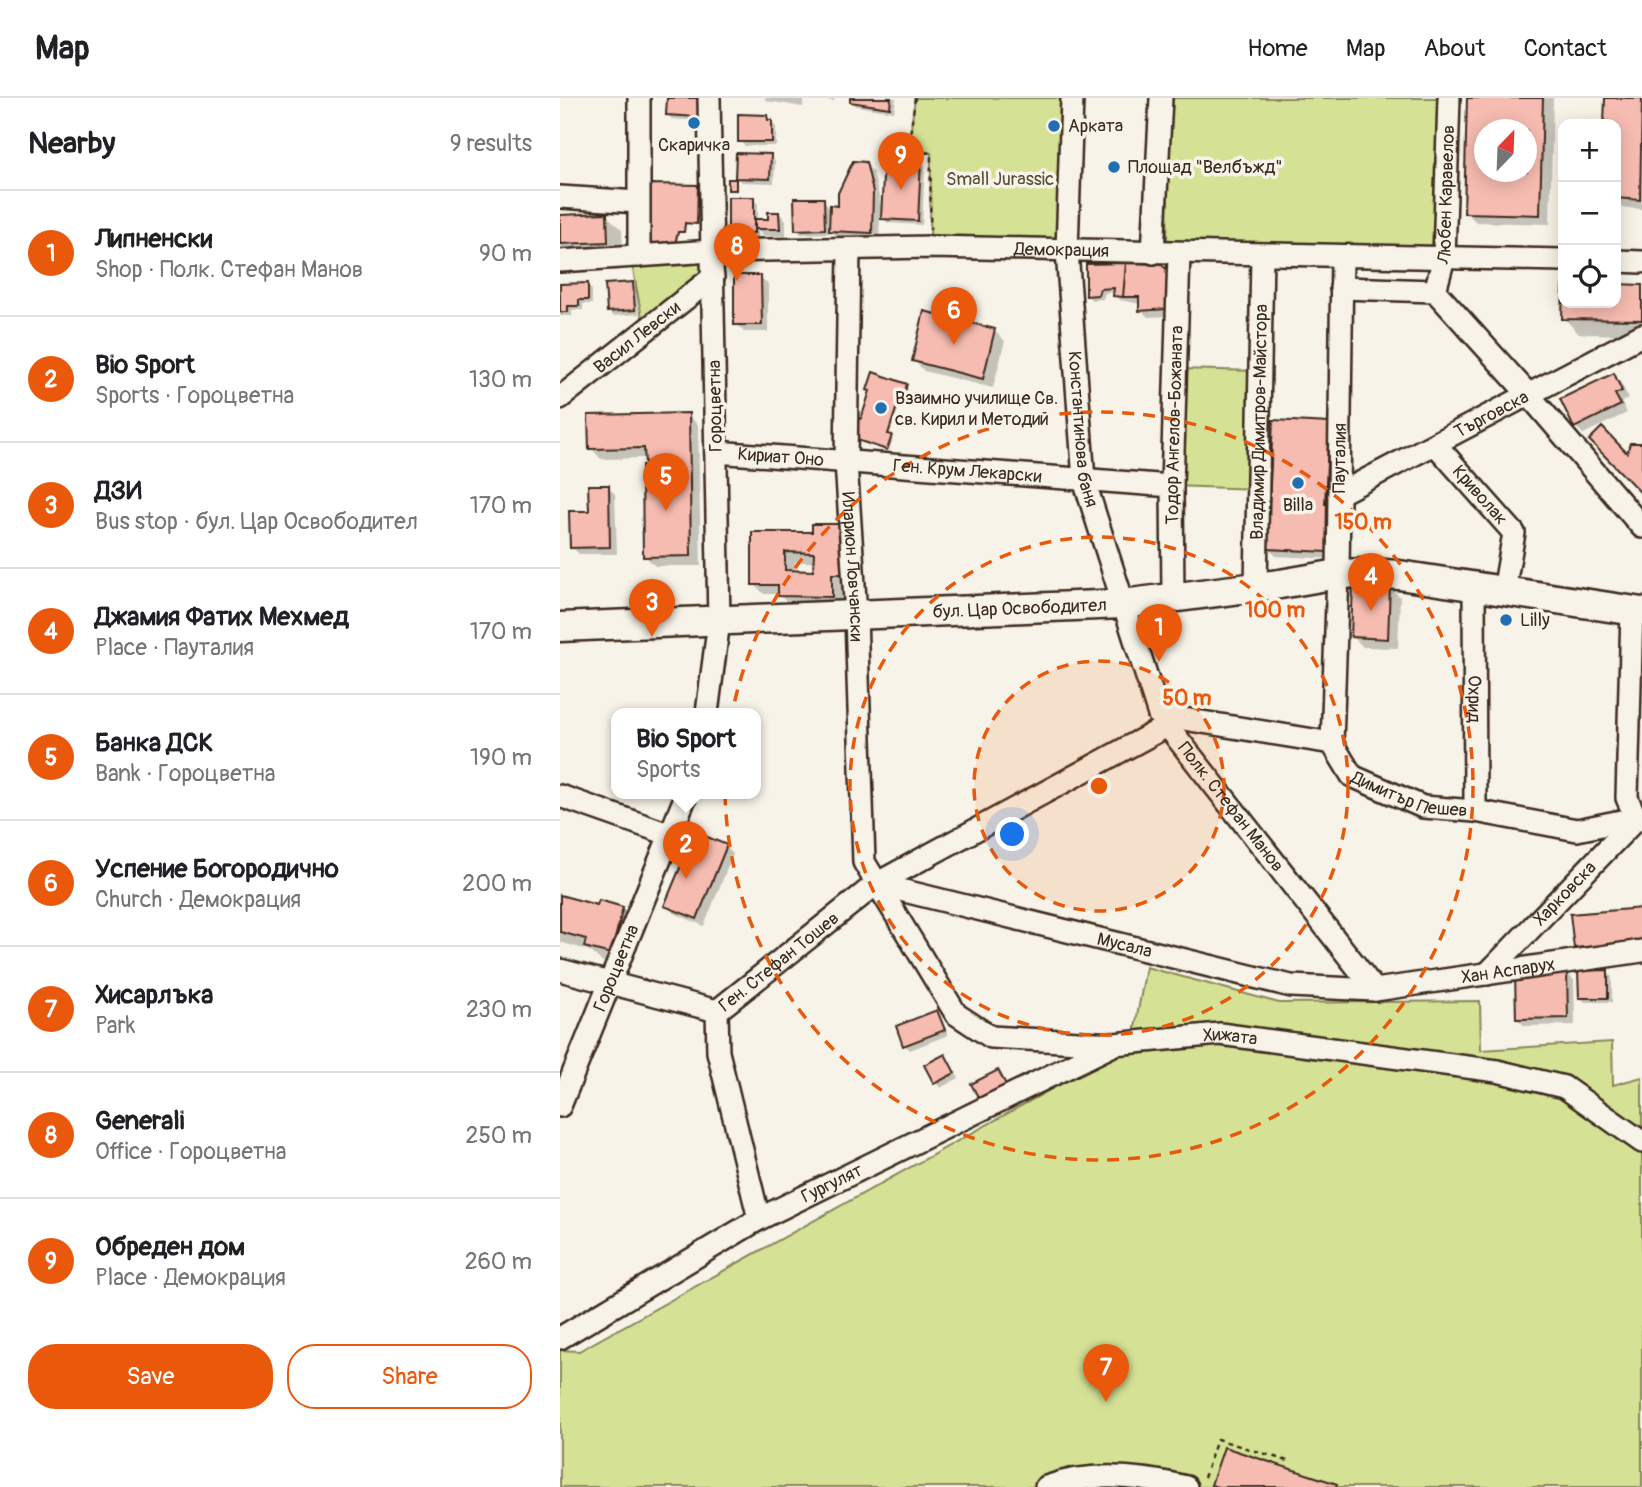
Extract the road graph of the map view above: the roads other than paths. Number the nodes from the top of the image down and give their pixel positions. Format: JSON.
{"nodes":[{"id":1,"x":639,"y":98,"type":"edge"},
{"id":2,"x":709,"y":98,"type":"edge"},
{"id":3,"x":1072,"y":98,"type":"edge"},
{"id":4,"x":1161,"y":98,"type":"edge"},
{"id":5,"x":1449,"y":98,"type":"edge"},
{"id":6,"x":560,"y":197,"type":"edge"},
{"id":7,"x":638,"y":202,"type":"junction"},
{"id":8,"x":849,"y":248,"type":"junction"},
{"id":9,"x":712,"y":251,"type":"junction"},
{"id":10,"x":1068,"y":251,"type":"junction"},
{"id":11,"x":1153,"y":253,"type":"junction"},
{"id":12,"x":1179,"y":253,"type":"junction"},
{"id":13,"x":1262,"y":254,"type":"junction"},
{"id":14,"x":639,"y":256,"type":"junction"},
{"id":15,"x":1342,"y":256,"type":"junction"},
{"id":16,"x":1444,"y":258,"type":"junction"},
{"id":17,"x":1558,"y":260,"type":"edge"},
{"id":18,"x":560,"y":261,"type":"edge"},
{"id":19,"x":1621,"y":261,"type":"edge"},
{"id":20,"x":1642,"y":261,"type":"edge"},
{"id":21,"x":713,"y":277,"type":"junction"},
{"id":22,"x":1341,"y":288,"type":"junction"},
{"id":23,"x":1435,"y":291,"type":"junction"},
{"id":24,"x":1642,"y":335,"type":"edge"},
{"id":25,"x":1528,"y":394,"type":"junction"},
{"id":26,"x":560,"y":398,"type":"edge"},
{"id":27,"x":1435,"y":444,"type":"junction"},
{"id":28,"x":716,"y":452,"type":"junction"},
{"id":29,"x":846,"y":462,"type":"junction"},
{"id":30,"x":1084,"y":480,"type":"junction"},
{"id":31,"x":1172,"y":486,"type":"junction"},
{"id":32,"x":1339,"y":494,"type":"junction"},
{"id":33,"x":1642,"y":527,"type":"edge"},
{"id":34,"x":1338,"y":574,"type":"junction"},
{"id":35,"x":1256,"y":587,"type":"junction"},
{"id":36,"x":1474,"y":587,"type":"junction"},
{"id":37,"x":1504,"y":591,"type":"junction"},
{"id":38,"x":1173,"y":598,"type":"junction"},
{"id":39,"x":1123,"y":604,"type":"junction"},
{"id":40,"x":1637,"y":611,"type":"edge"},
{"id":41,"x":856,"y":615,"type":"junction"},
{"id":42,"x":719,"y":621,"type":"junction"},
{"id":43,"x":560,"y":627,"type":"edge"},
{"id":44,"x":708,"y":708,"type":"edge"},
{"id":45,"x":1163,"y":721,"type":"junction"},
{"id":46,"x":1332,"y":743,"type":"junction"},
{"id":47,"x":560,"y":796,"type":"edge"},
{"id":48,"x":685,"y":799,"type":"edge"},
{"id":49,"x":1475,"y":811,"type":"junction"},
{"id":50,"x":1639,"y":816,"type":"edge"},
{"id":51,"x":671,"y":835,"type":"junction"},
{"id":52,"x":876,"y":884,"type":"junction"},
{"id":53,"x":1642,"y":951,"type":"edge"},
{"id":54,"x":560,"y":970,"type":"edge"},
{"id":55,"x":1486,"y":974,"type":"junction"},
{"id":56,"x":610,"y":983,"type":"junction"},
{"id":57,"x":1375,"y":990,"type":"junction"},
{"id":58,"x":717,"y":1011,"type":"junction"},
{"id":59,"x":1114,"y":1044,"type":"junction"},
{"id":60,"x":560,"y":1106,"type":"edge"},
{"id":61,"x":1642,"y":1142,"type":"edge"},
{"id":62,"x":759,"y":1219,"type":"junction"},
{"id":63,"x":560,"y":1338,"type":"edge"},
{"id":64,"x":1046,"y":1487,"type":"edge"},
{"id":65,"x":1186,"y":1487,"type":"edge"}],
"edges":[{"from":1,"to":7,"type":"street"},
{"from":2,"to":9,"type":"street","name":"Гороцветна"},
{"from":3,"to":10,"type":"street","name":"Константинова баня"},
{"from":4,"to":11,"type":"street"},
{"from":5,"to":16,"type":"street","name":"Любен Kаравелов"},
{"from":6,"to":7,"type":"street"},
{"from":7,"to":14,"type":"street"},
{"from":8,"to":9,"type":"street","name":"Демокрация"},
{"from":8,"to":10,"type":"street","name":"Демокрация"},
{"from":8,"to":29,"type":"street","name":"Иларион Ловчански"},
{"from":9,"to":14,"type":"street","name":"Демокрация"},
{"from":9,"to":21,"type":"street","name":"Гороцветна"},
{"from":10,"to":11,"type":"street","name":"Демокрация"},
{"from":10,"to":30,"type":"street","name":"Константинова баня"},
{"from":11,"to":12,"type":"street","name":"Демокрация"},
{"from":12,"to":13,"type":"street","name":"Демокрация"},
{"from":12,"to":31,"type":"street","name":"Тодор Ангелов-Божаната"},
{"from":13,"to":15,"type":"street","name":"Демокрация"},
{"from":13,"to":35,"type":"street","name":"Владимир Димитров-Майстора"},
{"from":14,"to":18,"type":"street","name":"Демокрация"},
{"from":15,"to":16,"type":"street","name":"Демокрация"},
{"from":15,"to":22,"type":"street","name":"Пауталия"},
{"from":16,"to":17,"type":"street","name":"Демокрация"},
{"from":16,"to":23,"type":"street","name":"Любен Kаравелов"},
{"from":19,"to":20,"type":"street"},
{"from":21,"to":26,"type":"street","name":"Васил Левски"},
{"from":21,"to":28,"type":"street","name":"Гороцветна"},
{"from":22,"to":23,"type":"street"},
{"from":22,"to":32,"type":"street","name":"Пауталия"},
{"from":23,"to":25,"type":"street"},
{"from":24,"to":25,"type":"street","name":"Търговска"},
{"from":25,"to":27,"type":"street","name":"Търговска"},
{"from":25,"to":33,"type":"street"},
{"from":27,"to":32,"type":"street","name":"Търговска"},
{"from":27,"to":37,"type":"street","name":"Криволак"},
{"from":28,"to":29,"type":"street","name":"Кириат Оно"},
{"from":28,"to":42,"type":"street","name":"Гороцветна"},
{"from":29,"to":30,"type":"street","name":"Ген. Крум Лекарски"},
{"from":29,"to":41,"type":"street","name":"Иларион Ловчански"},
{"from":30,"to":31,"type":"street","name":"Ген. Крум Лекарски"},
{"from":30,"to":39,"type":"street","name":"Константинова баня"},
{"from":31,"to":38,"type":"street","name":"Тодор Ангелов-Божаната"},
{"from":32,"to":34,"type":"street","name":"Пауталия"},
{"from":34,"to":35,"type":"main road","name":"бул. Цар Освободител"},
{"from":34,"to":36,"type":"main road","name":"бул. Цар Освободител"},
{"from":34,"to":46,"type":"street","name":"Пауталия"},
{"from":35,"to":38,"type":"main road","name":"бул. Цар Освободител"},
{"from":36,"to":37,"type":"main road","name":"бул. Цар Освободител"},
{"from":36,"to":49,"type":"street","name":"Охрид"},
{"from":37,"to":40,"type":"main road","name":"бул. Цар Освободител"},
{"from":38,"to":39,"type":"main road","name":"бул. Цар Освободител"},
{"from":39,"to":41,"type":"main road","name":"бул. Цар Освободител"},
{"from":39,"to":45,"type":"street","name":"Полк. Стефан Манов"},
{"from":40,"to":50,"type":"street"},
{"from":41,"to":42,"type":"main road","name":"бул. Цар Освободител"},
{"from":41,"to":52,"type":"street","name":"Иларион Ловчански"},
{"from":42,"to":43,"type":"main road","name":"бул. Цар Освободител"},
{"from":42,"to":44,"type":"street","name":"Гороцветна"},
{"from":45,"to":46,"type":"street"},
{"from":45,"to":52,"type":"street","name":"Ген. Стефан Тошев"},
{"from":45,"to":57,"type":"street","name":"Полк. Стефан Манов"},
{"from":46,"to":49,"type":"street","name":"Димитър Пешев"},
{"from":47,"to":51,"type":"street"},
{"from":48,"to":51,"type":"street","name":"Гороцветна"},
{"from":49,"to":50,"type":"street","name":"Димитър Пешев"},
{"from":50,"to":55,"type":"street","name":"Харковска"},
{"from":51,"to":56,"type":"street","name":"Гороцветна"},
{"from":52,"to":57,"type":"street","name":"Мусала"},
{"from":52,"to":58,"type":"street","name":"Ген. Стефан Тошев"},
{"from":52,"to":59,"type":"street","name":"Хижата"},
{"from":53,"to":55,"type":"street","name":"Хан Аспарух"},
{"from":54,"to":56,"type":"street"},
{"from":55,"to":57,"type":"street","name":"Хан Аспарух"},
{"from":56,"to":58,"type":"street"},
{"from":56,"to":60,"type":"street","name":"Гороцветна"},
{"from":58,"to":62,"type":"street","name":"Ген. Стефан Тошев"},
{"from":59,"to":61,"type":"street","name":"Хижата"},
{"from":59,"to":62,"type":"street","name":"Гургулят"},
{"from":62,"to":63,"type":"street","name":"Гургулят"},
{"from":64,"to":65,"type":"street"}]}
